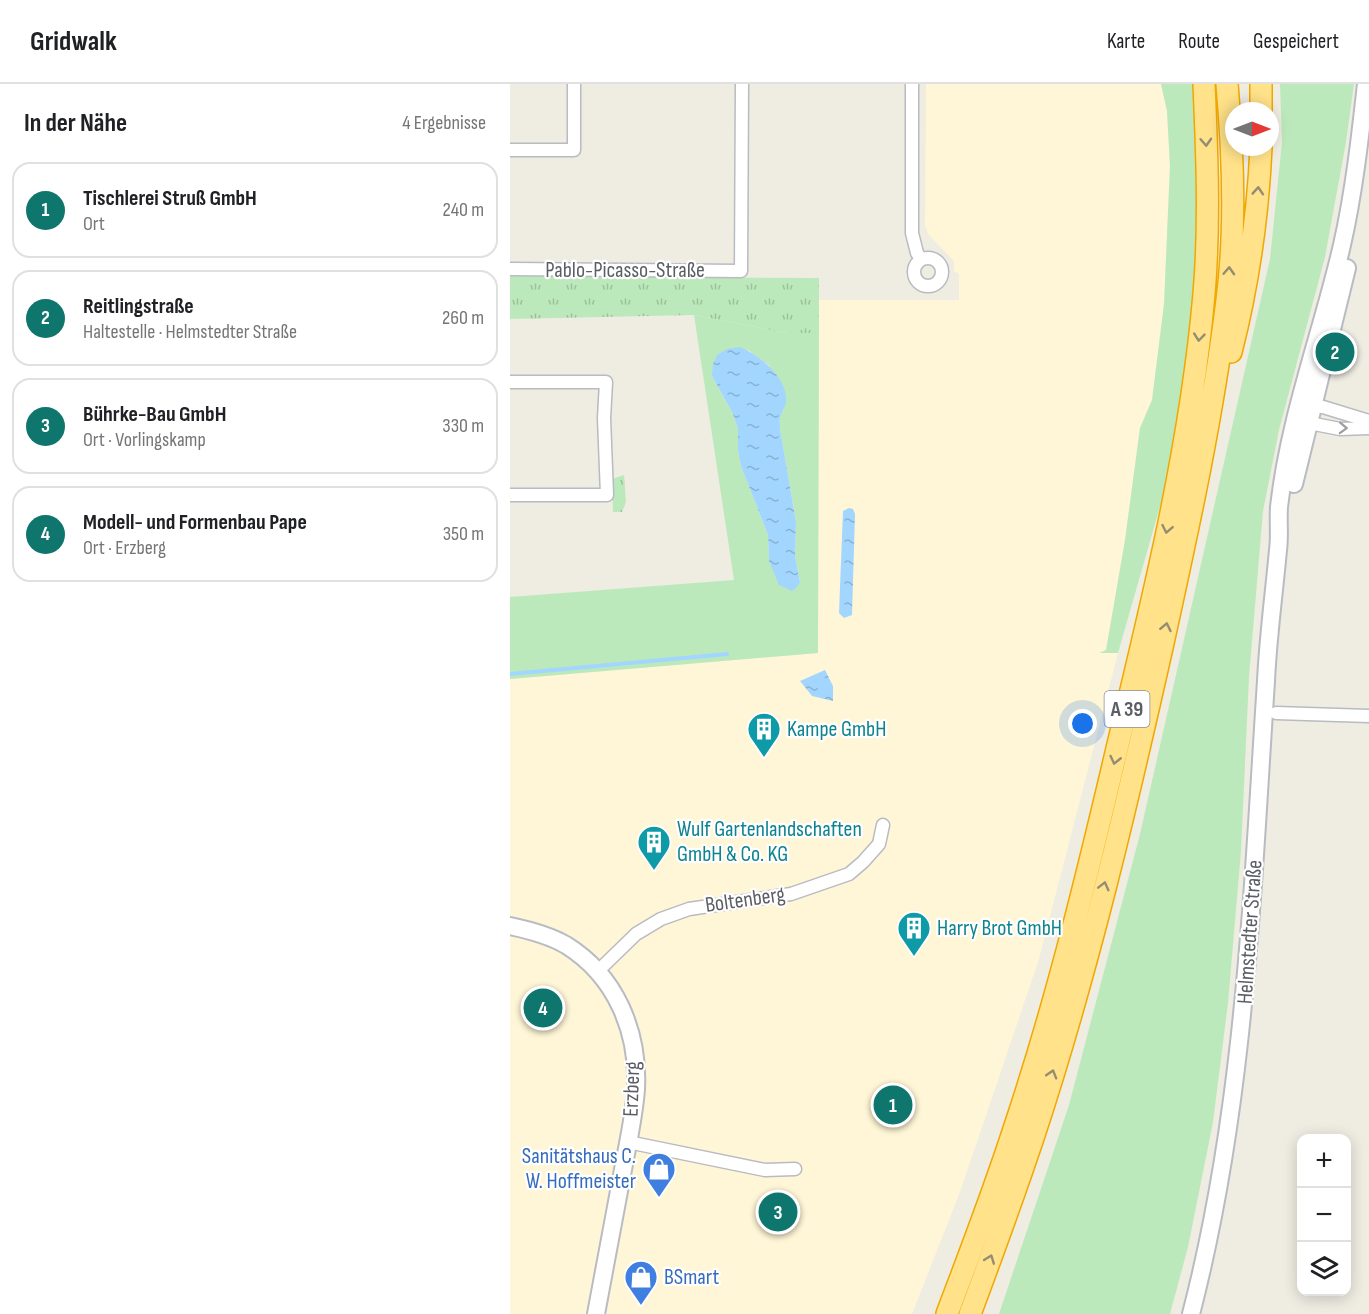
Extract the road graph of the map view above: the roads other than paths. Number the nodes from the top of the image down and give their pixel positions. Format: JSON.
{"nodes":[{"id":1,"x":574,"y":84,"type":"edge"},
{"id":2,"x":742,"y":84,"type":"edge"},
{"id":3,"x":912,"y":84,"type":"edge"},
{"id":4,"x":1204,"y":84,"type":"edge"},
{"id":5,"x":1227,"y":84,"type":"edge"},
{"id":6,"x":1261,"y":84,"type":"edge"},
{"id":7,"x":1366,"y":84,"type":"edge"},
{"id":8,"x":1261,"y":102,"type":"edge"},
{"id":9,"x":1369,"y":146,"type":"edge"},
{"id":10,"x":510,"y":150,"type":"edge"},
{"id":11,"x":1260,"y":156,"type":"edge"},
{"id":12,"x":921,"y":259,"type":"dead end"},
{"id":13,"x":510,"y":269,"type":"edge"},
{"id":14,"x":510,"y":382,"type":"edge"},
{"id":15,"x":1306,"y":406,"type":"junction"},
{"id":16,"x":1210,"y":412,"type":"junction"},
{"id":17,"x":1369,"y":421,"type":"edge"},
{"id":18,"x":1308,"y":423,"type":"junction"},
{"id":19,"x":1369,"y":428,"type":"edge"},
{"id":20,"x":510,"y":495,"type":"edge"},
{"id":21,"x":1279,"y":546,"type":"junction"},
{"id":22,"x":1276,"y":713,"type":"dead end"},
{"id":23,"x":1369,"y":716,"type":"edge"},
{"id":24,"x":883,"y":825,"type":"dead end"},
{"id":25,"x":510,"y":926,"type":"edge"},
{"id":26,"x":598,"y":971,"type":"junction"},
{"id":27,"x":628,"y":1142,"type":"junction"},
{"id":28,"x":795,"y":1169,"type":"dead end"},
{"id":29,"x":596,"y":1314,"type":"edge"},
{"id":30,"x":947,"y":1314,"type":"edge"},
{"id":31,"x":970,"y":1314,"type":"edge"},
{"id":32,"x":1191,"y":1314,"type":"edge"}],
"edges":[{"from":1,"to":10,"type":"street"},
{"from":2,"to":13,"type":"street","name":"Pablo-Picasso-Straße"},
{"from":3,"to":12,"type":"street"},
{"from":4,"to":30,"type":"highway","number":"A 39","one_way":true},
{"from":16,"to":5,"type":"highway","number":"A 39","one_way":true},
{"from":6,"to":8,"type":"highway"},
{"from":7,"to":15,"type":"street","name":"Helmstedter Straße"},
{"from":9,"to":15,"type":"street","name":"Helmstedter Straße"},
{"from":16,"to":11,"type":"highway","one_way":true},
{"from":14,"to":20,"type":"street"},
{"from":15,"to":17,"type":"street"},
{"from":15,"to":18,"type":"street","name":"Helmstedter Straße"},
{"from":15,"to":21,"type":"street","name":"Helmstedter Straße"},
{"from":31,"to":16,"type":"highway","number":"A 39","one_way":true},
{"from":18,"to":19,"type":"street","one_way":true},
{"from":18,"to":21,"type":"street","name":"Helmstedter Straße"},
{"from":21,"to":32,"type":"street","name":"Helmstedter Straße"},
{"from":22,"to":23,"type":"street"},
{"from":24,"to":26,"type":"street","name":"Boltenberg"},
{"from":25,"to":26,"type":"street","name":"Erzberg"},
{"from":26,"to":27,"type":"street","name":"Erzberg"},
{"from":27,"to":28,"type":"street"},
{"from":27,"to":29,"type":"street","name":"Erzberg"}]}
